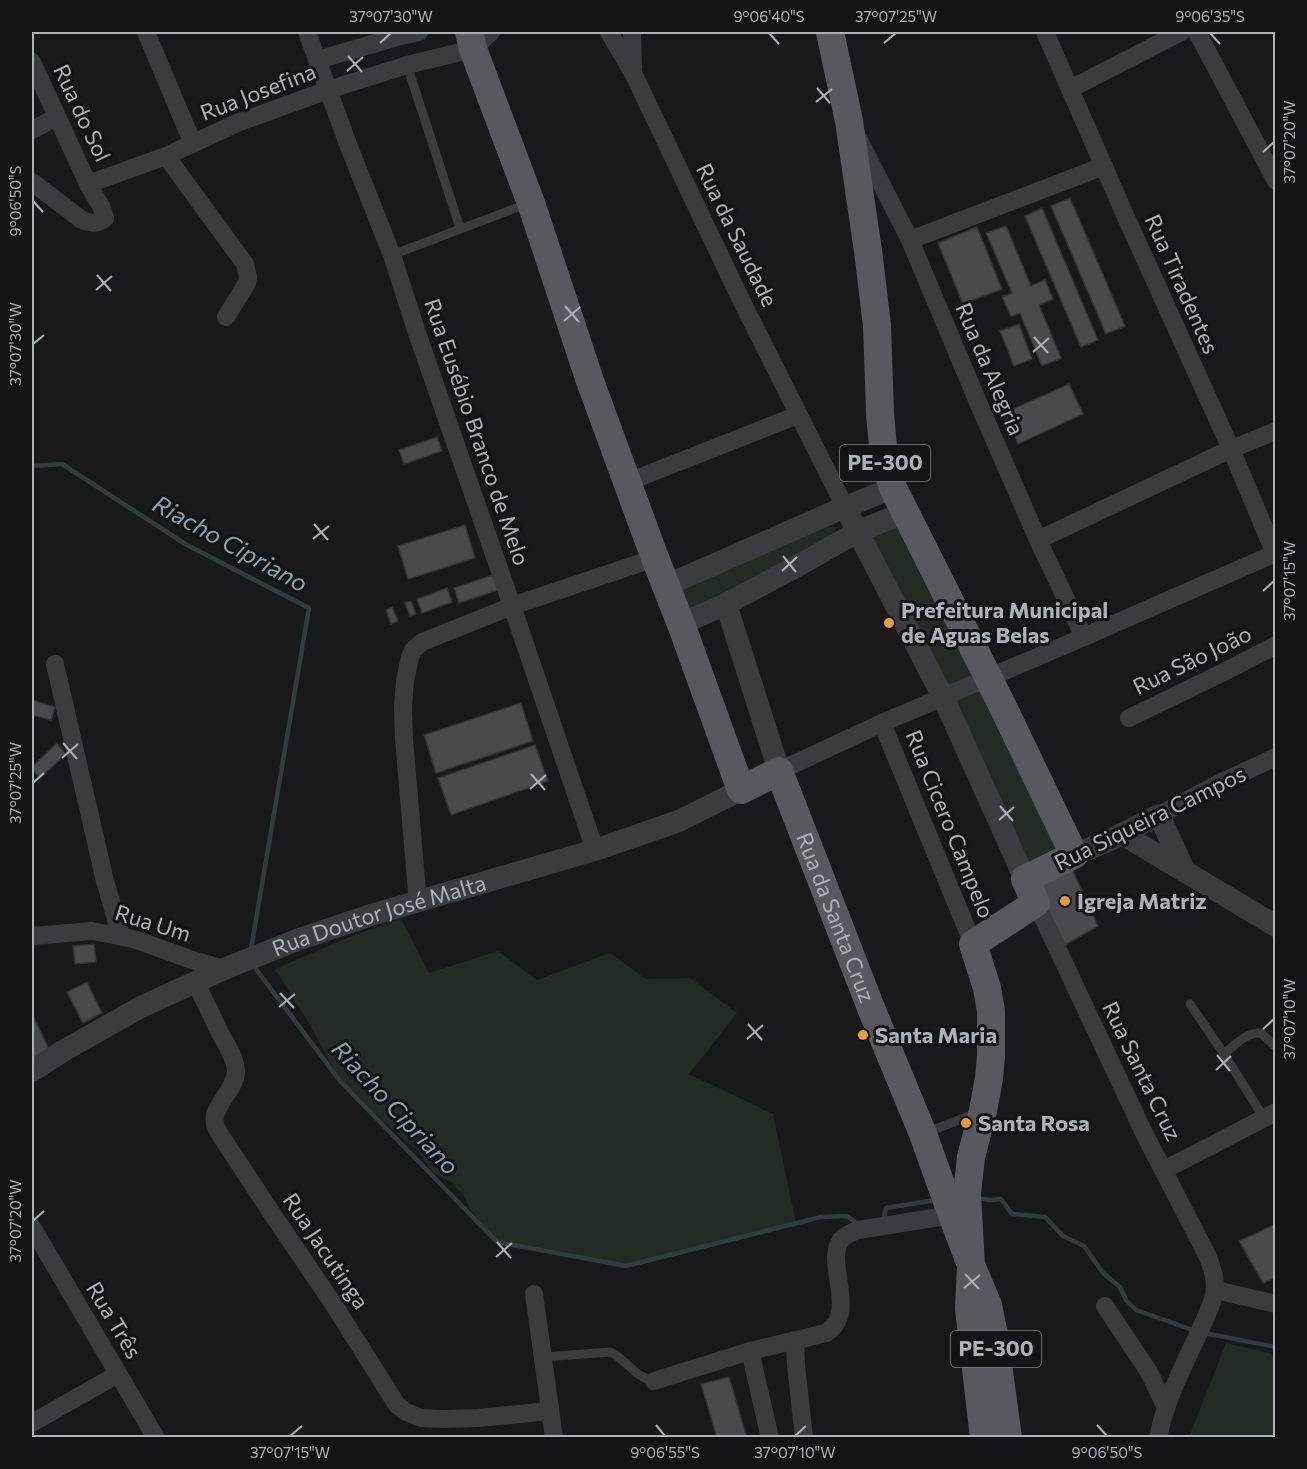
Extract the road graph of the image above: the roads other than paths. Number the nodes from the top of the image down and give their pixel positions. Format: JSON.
{"nodes":[{"id":1,"x":146,"y":32,"type":"edge"},
{"id":2,"x":307,"y":32,"type":"edge"},
{"id":3,"x":419,"y":32,"type":"edge"},
{"id":4,"x":609,"y":32,"type":"edge"},
{"id":5,"x":632,"y":32,"type":"edge"},
{"id":6,"x":831,"y":32,"type":"edge"},
{"id":7,"x":1045,"y":32,"type":"edge"},
{"id":8,"x":1181,"y":32,"type":"edge"},
{"id":9,"x":1197,"y":32,"type":"edge"},
{"id":10,"x":396,"y":34,"type":"edge"},
{"id":11,"x":478,"y":37,"type":"edge"},
{"id":12,"x":317,"y":60,"type":"junction"},
{"id":13,"x":32,"y":62,"type":"edge"},
{"id":14,"x":406,"y":65,"type":"junction"},
{"id":15,"x":634,"y":75,"type":"junction"},
{"id":16,"x":1070,"y":89,"type":"junction"},
{"id":17,"x":328,"y":90,"type":"junction"},
{"id":18,"x":57,"y":117,"type":"junction"},
{"id":19,"x":849,"y":121,"type":"junction"},
{"id":20,"x":32,"y":130,"type":"edge"},
{"id":21,"x":193,"y":144,"type":"junction"},
{"id":22,"x":166,"y":156,"type":"junction"},
{"id":23,"x":1104,"y":166,"type":"junction"},
{"id":24,"x":1275,"y":181,"type":"edge"},
{"id":25,"x":32,"y":182,"type":"edge"},
{"id":26,"x":88,"y":184,"type":"junction"},
{"id":27,"x":531,"y":202,"type":"junction"},
{"id":28,"x":460,"y":228,"type":"junction"},
{"id":29,"x":910,"y":240,"type":"junction"},
{"id":30,"x":392,"y":255,"type":"junction"},
{"id":31,"x":226,"y":317,"type":"dead end"},
{"id":32,"x":798,"y":415,"type":"junction"},
{"id":33,"x":1275,"y":431,"type":"edge"},
{"id":34,"x":1231,"y":450,"type":"junction"},
{"id":35,"x":628,"y":483,"type":"junction"},
{"id":36,"x":899,"y":500,"type":"junction"},
{"id":37,"x":845,"y":507,"type":"junction"},
{"id":38,"x":859,"y":531,"type":"junction"},
{"id":39,"x":1038,"y":540,"type":"junction"},
{"id":40,"x":1275,"y":554,"type":"edge"},
{"id":41,"x":655,"y":558,"type":"junction"},
{"id":42,"x":665,"y":586,"type":"junction"},
{"id":43,"x":726,"y":604,"type":"junction"},
{"id":44,"x":512,"y":606,"type":"junction"},
{"id":45,"x":681,"y":624,"type":"junction"},
{"id":46,"x":1084,"y":637,"type":"junction"},
{"id":47,"x":1275,"y":645,"type":"edge"},
{"id":48,"x":55,"y":664,"type":"dead end"},
{"id":49,"x":988,"y":678,"type":"junction"},
{"id":50,"x":943,"y":697,"type":"junction"},
{"id":51,"x":1129,"y":718,"type":"dead end"},
{"id":52,"x":882,"y":723,"type":"junction"},
{"id":53,"x":1275,"y":757,"type":"edge"},
{"id":54,"x":779,"y":771,"type":"junction"},
{"id":55,"x":741,"y":790,"type":"junction"},
{"id":56,"x":1159,"y":815,"type":"junction"},
{"id":57,"x":1122,"y":834,"type":"junction"},
{"id":58,"x":595,"y":850,"type":"junction"},
{"id":59,"x":1074,"y":855,"type":"junction"},
{"id":60,"x":1185,"y":872,"type":"junction"},
{"id":61,"x":1031,"y":891,"type":"junction"},
{"id":62,"x":418,"y":903,"type":"junction"},
{"id":63,"x":1275,"y":926,"type":"edge"},
{"id":64,"x":32,"y":936,"type":"edge"},
{"id":65,"x":121,"y":936,"type":"junction"},
{"id":66,"x":973,"y":944,"type":"junction"},
{"id":67,"x":224,"y":969,"type":"junction"},
{"id":68,"x":195,"y":982,"type":"junction"},
{"id":69,"x":1190,"y":1004,"type":"dead end"},
{"id":70,"x":1275,"y":1047,"type":"edge"},
{"id":71,"x":1224,"y":1054,"type":"junction"},
{"id":72,"x":32,"y":1071,"type":"edge"},
{"id":73,"x":983,"y":1111,"type":"junction"},
{"id":74,"x":1270,"y":1115,"type":"edge"},
{"id":75,"x":923,"y":1134,"type":"junction"},
{"id":76,"x":1164,"y":1170,"type":"junction"},
{"id":77,"x":952,"y":1215,"type":"junction"},
{"id":78,"x":32,"y":1227,"type":"edge"},
{"id":79,"x":971,"y":1265,"type":"junction"},
{"id":80,"x":1216,"y":1290,"type":"junction"},
{"id":81,"x":534,"y":1294,"type":"dead end"},
{"id":82,"x":1275,"y":1304,"type":"edge"},
{"id":83,"x":1106,"y":1306,"type":"dead end"},
{"id":84,"x":795,"y":1340,"type":"junction"},
{"id":85,"x":750,"y":1352,"type":"junction"},
{"id":86,"x":543,"y":1358,"type":"junction"},
{"id":87,"x":118,"y":1374,"type":"junction"},
{"id":88,"x":654,"y":1382,"type":"joint"},
{"id":89,"x":1166,"y":1408,"type":"junction"},
{"id":90,"x":550,"y":1411,"type":"junction"},
{"id":91,"x":32,"y":1423,"type":"edge"},
{"id":92,"x":156,"y":1437,"type":"edge"},
{"id":93,"x":554,"y":1437,"type":"edge"},
{"id":94,"x":770,"y":1437,"type":"edge"},
{"id":95,"x":804,"y":1437,"type":"edge"},
{"id":96,"x":984,"y":1437,"type":"edge"},
{"id":97,"x":1008,"y":1437,"type":"edge"},
{"id":98,"x":1158,"y":1437,"type":"edge"}],
"edges":[{"from":1,"to":21,"type":"street"},
{"from":2,"to":12,"type":"street","name":"Rua Eusébio Branco de Melo"},
{"from":3,"to":10,"type":"street","name":"Rua Josefina"},
{"from":4,"to":15,"type":"street","name":"Rua da Saudade"},
{"from":5,"to":15,"type":"street","name":"Rua da Saudade"},
{"from":6,"to":19,"type":"main road","number":"PE-300"},
{"from":7,"to":16,"type":"street","name":"Rua Tiradentes"},
{"from":8,"to":16,"type":"street"},
{"from":9,"to":24,"type":"street"},
{"from":10,"to":12,"type":"street","name":"Rua Josefina"},
{"from":10,"to":14,"type":"street"},
{"from":11,"to":14,"type":"street","name":"Rua Josefina"},
{"from":11,"to":27,"type":"main road"},
{"from":12,"to":17,"type":"street","name":"Rua Eusébio Branco de Melo"},
{"from":13,"to":18,"type":"street","name":"Rua do Sol"},
{"from":14,"to":17,"type":"street","name":"Rua Josefina"},
{"from":14,"to":28,"type":"lane"},
{"from":15,"to":32,"type":"street","name":"Rua da Saudade"},
{"from":16,"to":23,"type":"street","name":"Rua Tiradentes"},
{"from":17,"to":21,"type":"street","name":"Rua Josefina"},
{"from":17,"to":30,"type":"street","name":"Rua Eusébio Branco de Melo"},
{"from":18,"to":20,"type":"street"},
{"from":18,"to":26,"type":"street","name":"Rua do Sol"},
{"from":19,"to":29,"type":"street","name":"Rua da Alegria"},
{"from":19,"to":36,"type":"main road","number":"PE-300"},
{"from":21,"to":22,"type":"street","name":"Rua Josefina"},
{"from":22,"to":26,"type":"street","name":"Rua Josefina"},
{"from":22,"to":31,"type":"street"},
{"from":23,"to":29,"type":"street"},
{"from":23,"to":34,"type":"street","name":"Rua Tiradentes"},
{"from":25,"to":26,"type":"street","name":"Rua do Sol"},
{"from":27,"to":28,"type":"lane"},
{"from":27,"to":35,"type":"main road"},
{"from":28,"to":30,"type":"lane"},
{"from":29,"to":39,"type":"street","name":"Rua da Alegria"},
{"from":30,"to":44,"type":"street","name":"Rua Eusébio Branco de Melo"},
{"from":32,"to":35,"type":"street"},
{"from":32,"to":37,"type":"street","name":"Rua da Saudade"},
{"from":33,"to":34,"type":"street"},
{"from":34,"to":39,"type":"street"},
{"from":34,"to":40,"type":"street","name":"Rua Tiradentes"},
{"from":35,"to":41,"type":"main road"},
{"from":36,"to":37,"type":"street"},
{"from":36,"to":38,"type":"street"},
{"from":36,"to":49,"type":"main road","number":"PE-300"},
{"from":37,"to":38,"type":"street"},
{"from":37,"to":42,"type":"street"},
{"from":38,"to":43,"type":"street"},
{"from":38,"to":50,"type":"street"},
{"from":39,"to":46,"type":"street","name":"Rua da Alegria"},
{"from":40,"to":46,"type":"street"},
{"from":41,"to":42,"type":"main road"},
{"from":41,"to":44,"type":"street"},
{"from":42,"to":45,"type":"main road"},
{"from":43,"to":45,"type":"street"},
{"from":43,"to":54,"type":"street"},
{"from":44,"to":58,"type":"street","name":"Rua Eusébio Branco de Melo"},
{"from":44,"to":62,"type":"street"},
{"from":45,"to":55,"type":"main road"},
{"from":46,"to":49,"type":"street"},
{"from":47,"to":51,"type":"street","name":"Rua São João"},
{"from":48,"to":65,"type":"street"},
{"from":49,"to":50,"type":"street"},
{"from":49,"to":59,"type":"main road","number":"PE-300"},
{"from":50,"to":52,"type":"street"},
{"from":50,"to":61,"type":"street"},
{"from":52,"to":54,"type":"street"},
{"from":52,"to":66,"type":"street","name":"Rua Cicero Campelo"},
{"from":53,"to":56,"type":"street","name":"Rua Siqueira Campos"},
{"from":54,"to":55,"type":"main road"},
{"from":54,"to":75,"type":"main road","name":"Rua da Santa Cruz"},
{"from":55,"to":58,"type":"street","name":"Rua Doutor José Malta"},
{"from":56,"to":57,"type":"street","name":"Rua Siqueira Campos"},
{"from":56,"to":60,"type":"street"},
{"from":57,"to":59,"type":"street","name":"Rua Siqueira Campos"},
{"from":57,"to":60,"type":"street"},
{"from":58,"to":62,"type":"street","name":"Rua Doutor José Malta"},
{"from":59,"to":61,"type":"main road","name":"Rua Siqueira Campos"},
{"from":60,"to":63,"type":"street"},
{"from":61,"to":66,"type":"main road","name":"Rua Siqueira Campos"},
{"from":61,"to":76,"type":"street","name":"Rua Santa Cruz"},
{"from":62,"to":67,"type":"street","name":"Rua Doutor José Malta"},
{"from":64,"to":65,"type":"street","name":"Rua Um"},
{"from":65,"to":67,"type":"street","name":"Rua Um"},
{"from":66,"to":73,"type":"main road","number":"PE-300"},
{"from":67,"to":68,"type":"street","name":"Rua Doutor José Malta"},
{"from":68,"to":72,"type":"street","name":"Rua Doutor José Malta"},
{"from":68,"to":90,"type":"street","name":"Rua Jacutinga"},
{"from":69,"to":71,"type":"lane"},
{"from":70,"to":71,"type":"lane"},
{"from":71,"to":74,"type":"lane"},
{"from":73,"to":75,"type":"lane"},
{"from":73,"to":79,"type":"main road","number":"PE-300"},
{"from":74,"to":76,"type":"street"},
{"from":75,"to":77,"type":"main road","name":"Rua da Santa Cruz"},
{"from":76,"to":80,"type":"street","name":"Rua Santa Cruz"},
{"from":77,"to":79,"type":"main road","name":"Rua da Santa Cruz"},
{"from":77,"to":84,"type":"street"},
{"from":78,"to":87,"type":"street","name":"Rua Três"},
{"from":79,"to":96,"type":"main road"},
{"from":79,"to":97,"type":"main road","number":"PE-300"},
{"from":80,"to":82,"type":"street"},
{"from":80,"to":89,"type":"street"},
{"from":81,"to":86,"type":"street"},
{"from":83,"to":89,"type":"street"},
{"from":84,"to":85,"type":"street"},
{"from":84,"to":95,"type":"street"},
{"from":85,"to":88,"type":"street"},
{"from":85,"to":94,"type":"street"},
{"from":86,"to":88,"type":"lane"},
{"from":86,"to":90,"type":"street"},
{"from":87,"to":91,"type":"street"},
{"from":87,"to":92,"type":"street","name":"Rua Três"},
{"from":89,"to":98,"type":"street"},
{"from":90,"to":93,"type":"street"}]}
